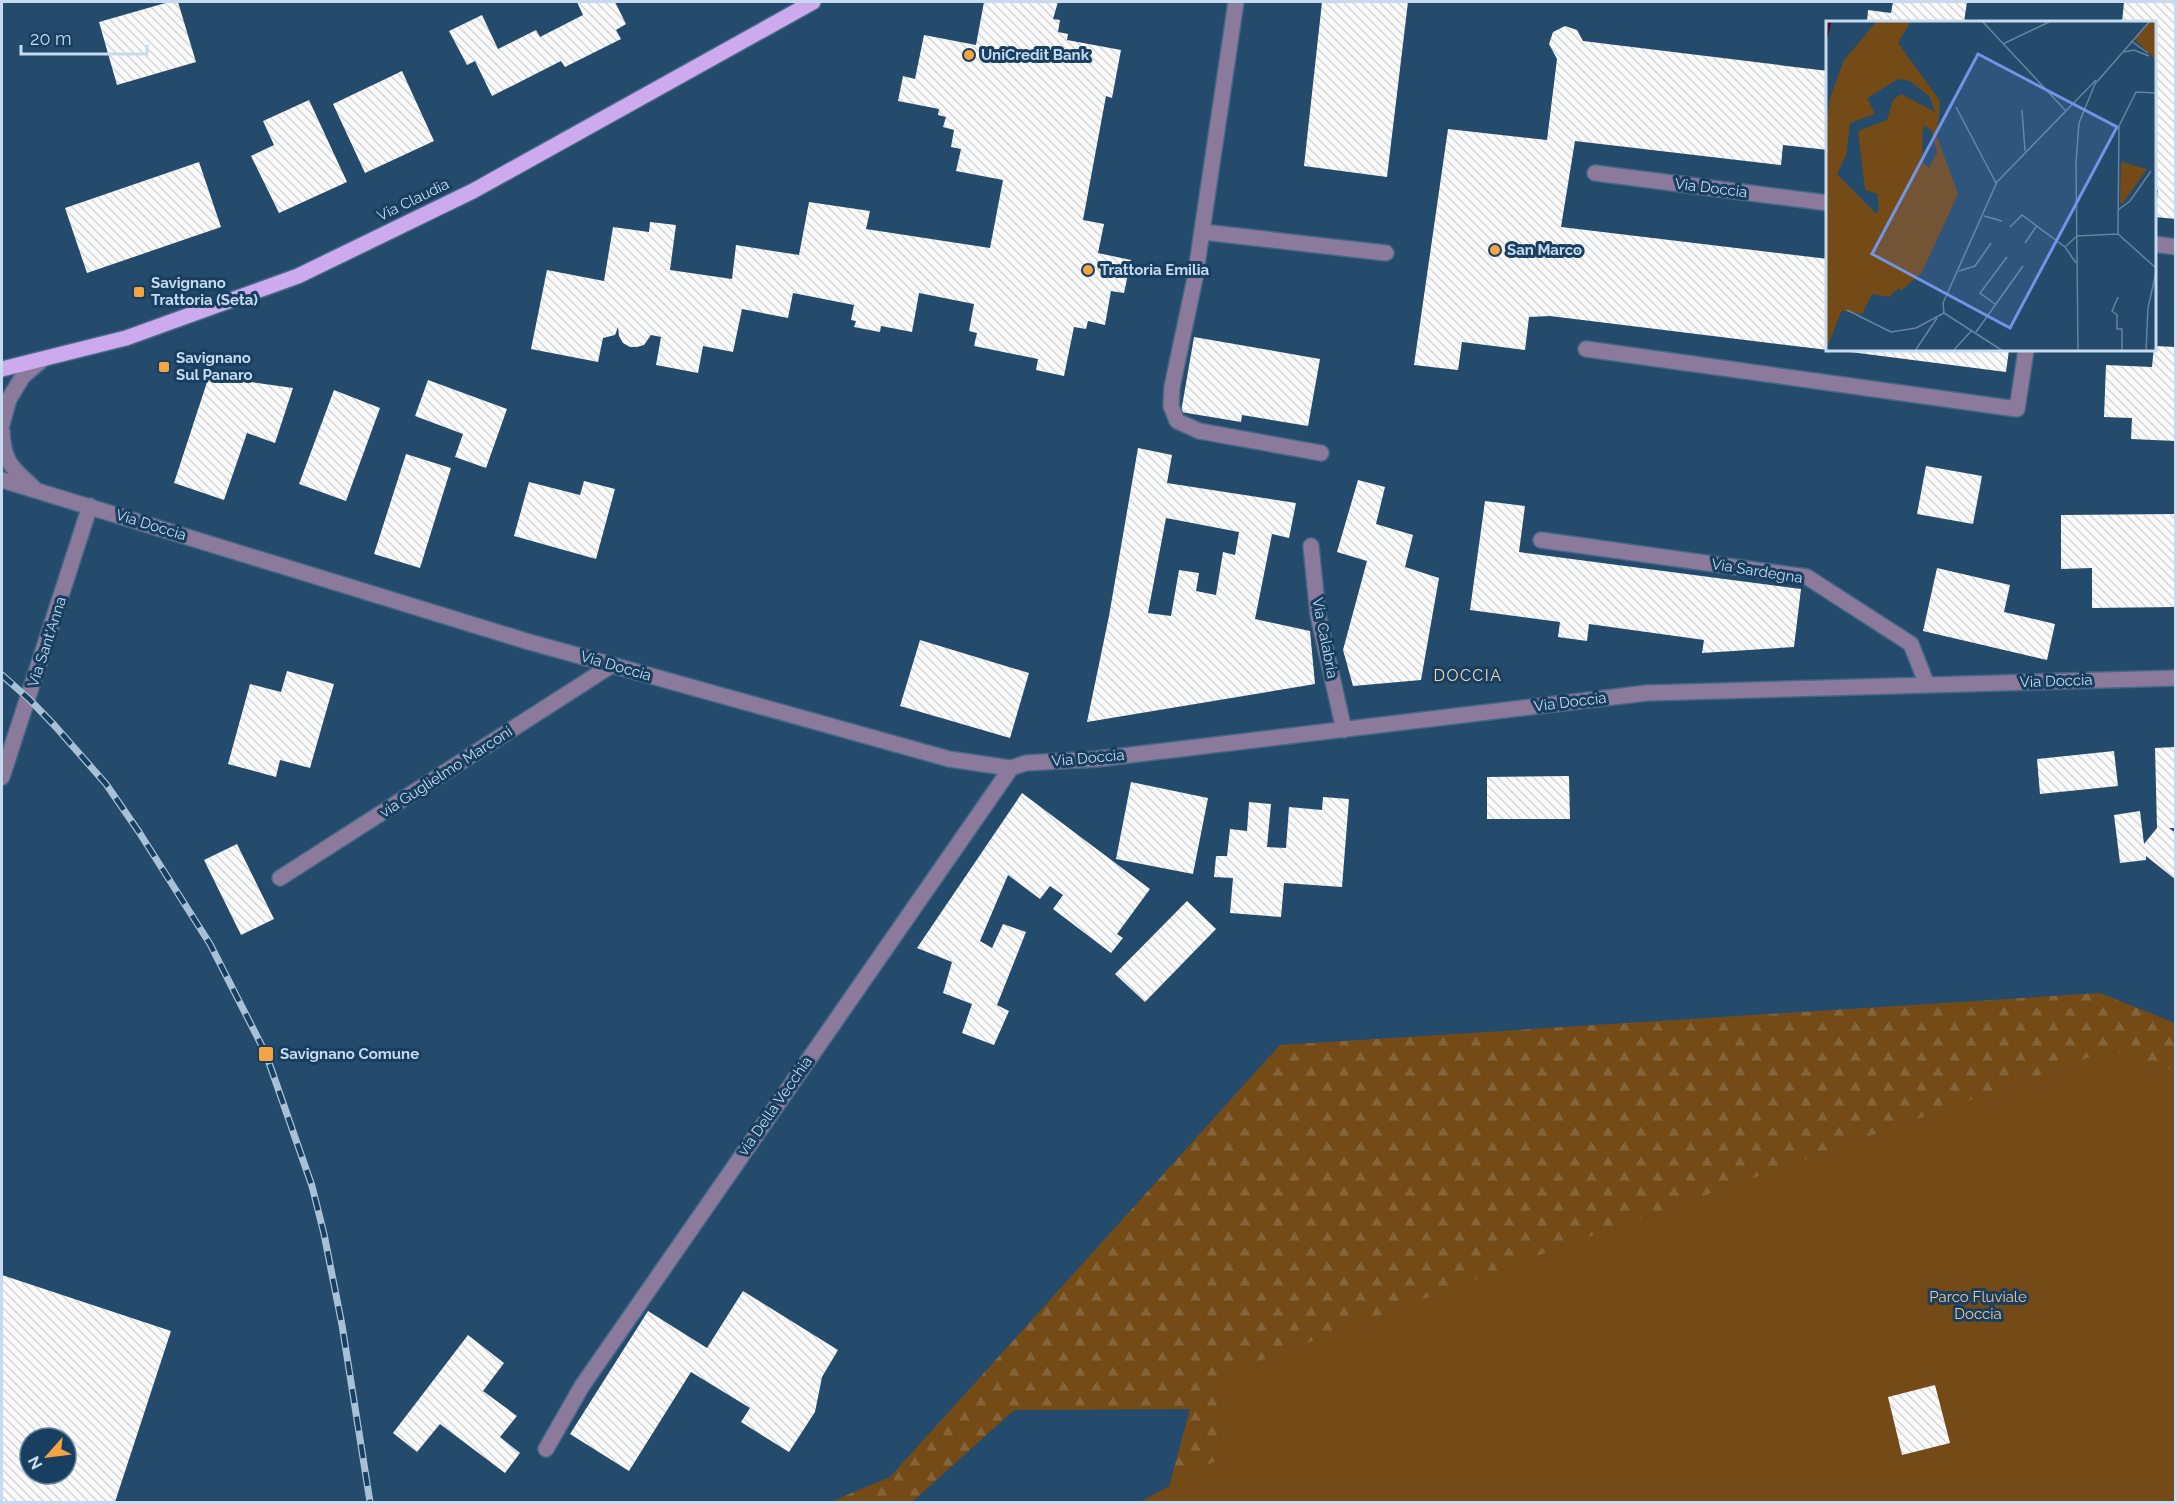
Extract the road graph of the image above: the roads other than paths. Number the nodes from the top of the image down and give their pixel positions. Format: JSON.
{"nodes":[{"id":1,"x":813,"y":2,"type":"edge"},
{"id":2,"x":1236,"y":2,"type":"edge"},
{"id":3,"x":1595,"y":172,"type":"dead end"},
{"id":4,"x":1826,"y":202,"type":"edge"},
{"id":5,"x":1203,"y":232,"type":"junction"},
{"id":6,"x":2156,"y":244,"type":"edge"},
{"id":7,"x":2175,"y":247,"type":"edge"},
{"id":8,"x":1386,"y":253,"type":"dead end"},
{"id":9,"x":1586,"y":349,"type":"dead end"},
{"id":10,"x":2026,"y":351,"type":"edge"},
{"id":11,"x":42,"y":360,"type":"junction"},
{"id":12,"x":2,"y":369,"type":"edge"},
{"id":13,"x":2,"y":424,"type":"edge"},
{"id":14,"x":2,"y":431,"type":"edge"},
{"id":15,"x":1321,"y":453,"type":"dead end"},
{"id":16,"x":2,"y":480,"type":"edge"},
{"id":17,"x":36,"y":491,"type":"junction"},
{"id":18,"x":90,"y":506,"type":"junction"},
{"id":19,"x":1541,"y":540,"type":"dead end"},
{"id":20,"x":1311,"y":546,"type":"dead end"},
{"id":21,"x":612,"y":665,"type":"junction"},
{"id":22,"x":2175,"y":678,"type":"edge"},
{"id":23,"x":1927,"y":685,"type":"junction"},
{"id":24,"x":1344,"y":729,"type":"junction"},
{"id":25,"x":1011,"y":768,"type":"junction"},
{"id":26,"x":2,"y":777,"type":"edge"},
{"id":27,"x":280,"y":878,"type":"dead end"},
{"id":28,"x":546,"y":1449,"type":"dead end"}],
"edges":[{"from":1,"to":11,"type":"main road","name":"Via Claudia"},
{"from":2,"to":5,"type":"street"},
{"from":3,"to":4,"type":"street","name":"Via Doccia"},
{"from":5,"to":8,"type":"street"},
{"from":5,"to":15,"type":"street"},
{"from":6,"to":7,"type":"street"},
{"from":9,"to":10,"type":"street"},
{"from":11,"to":12,"type":"main road","name":"Via Claudia"},
{"from":11,"to":13,"type":"street"},
{"from":14,"to":17,"type":"street","name":"Via Doccia"},
{"from":16,"to":17,"type":"street","name":"Via Doccia"},
{"from":17,"to":18,"type":"street","name":"Via Doccia"},
{"from":18,"to":21,"type":"street","name":"Via Doccia"},
{"from":18,"to":26,"type":"street","name":"Via Sant'Anna"},
{"from":19,"to":23,"type":"street","name":"Via Sardegna"},
{"from":20,"to":24,"type":"street","name":"Via Calabria"},
{"from":21,"to":25,"type":"street","name":"Via Doccia"},
{"from":21,"to":27,"type":"street","name":"via Guglielmo Marconi"},
{"from":22,"to":23,"type":"street","name":"Via Doccia"},
{"from":23,"to":24,"type":"street","name":"Via Doccia"},
{"from":24,"to":25,"type":"street","name":"Via Doccia"},
{"from":25,"to":28,"type":"street","name":"via Della Vecchia"}]}
